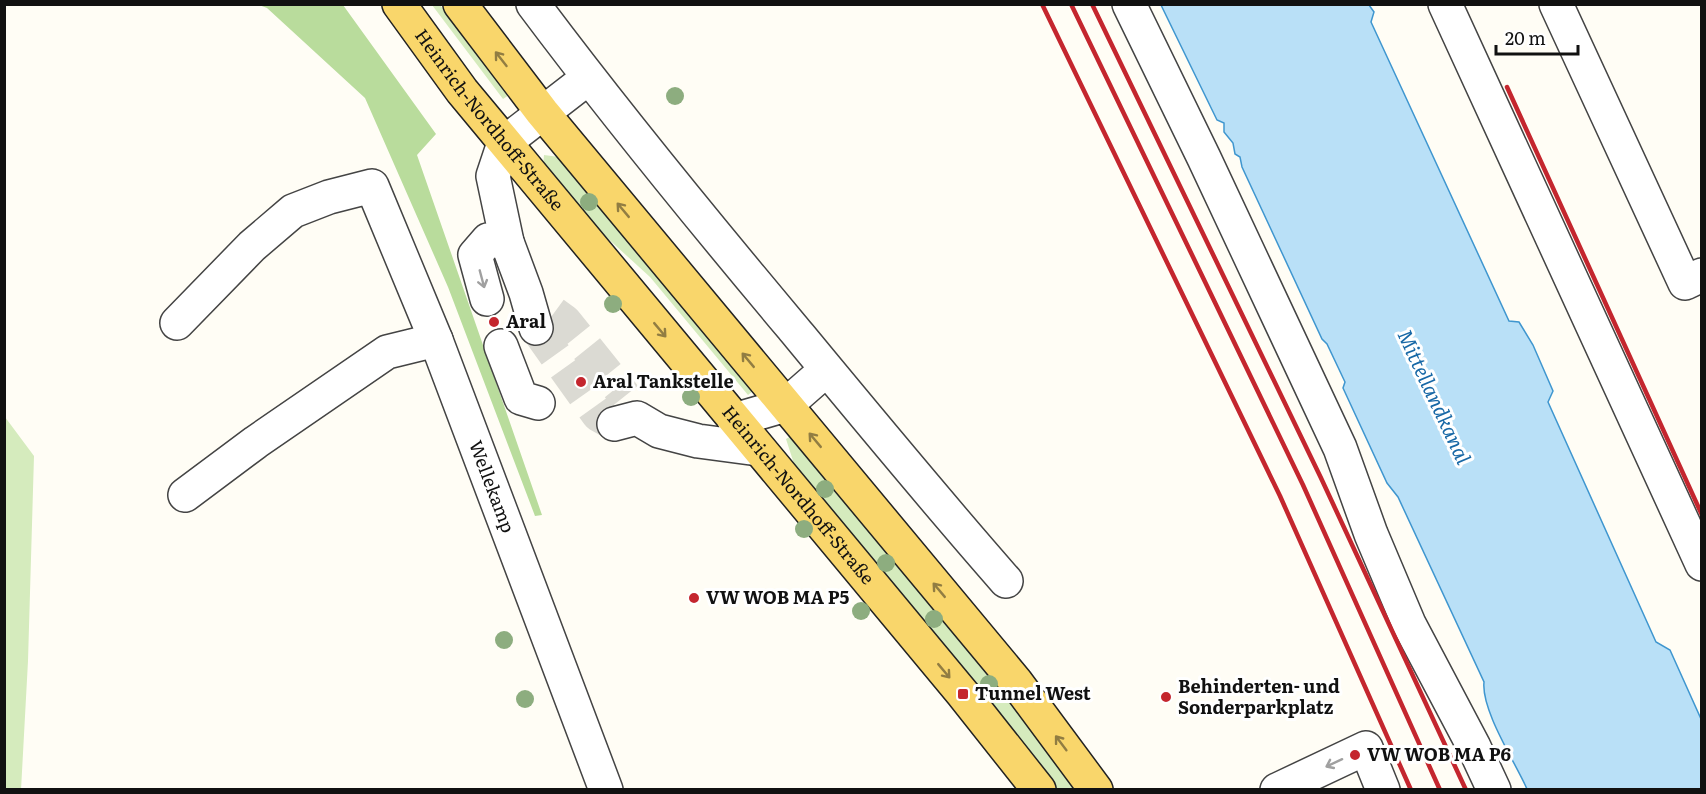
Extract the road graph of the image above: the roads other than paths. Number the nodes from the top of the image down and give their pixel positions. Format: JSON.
{"nodes":[{"id":1,"x":399,"y":4,"type":"edge"},
{"id":2,"x":460,"y":4,"type":"edge"},
{"id":3,"x":533,"y":4,"type":"edge"},
{"id":4,"x":1129,"y":4,"type":"edge"},
{"id":5,"x":1445,"y":4,"type":"edge"},
{"id":6,"x":1556,"y":4,"type":"edge"},
{"id":7,"x":588,"y":78,"type":"junction"},
{"id":8,"x":542,"y":112,"type":"junction"},
{"id":9,"x":504,"y":143,"type":"junction"},
{"id":10,"x":507,"y":242,"type":"junction"},
{"id":11,"x":1701,"y":275,"type":"edge"},
{"id":12,"x":488,"y":299,"type":"dead end"},
{"id":13,"x":545,"y":321,"type":"tunnel mouth"},
{"id":14,"x":177,"y":323,"type":"dead end"},
{"id":15,"x":436,"y":340,"type":"junction"},
{"id":16,"x":501,"y":346,"type":"dead end"},
{"id":17,"x":826,"y":369,"type":"junction"},
{"id":18,"x":538,"y":403,"type":"dead end"},
{"id":19,"x":786,"y":405,"type":"junction"},
{"id":20,"x":625,"y":413,"type":"tunnel mouth"},
{"id":21,"x":734,"y":420,"type":"junction"},
{"id":22,"x":758,"y":449,"type":"junction"},
{"id":23,"x":185,"y":495,"type":"dead end"},
{"id":24,"x":1701,"y":564,"type":"edge"},
{"id":25,"x":1006,"y":581,"type":"dead end"},
{"id":26,"x":606,"y":789,"type":"edge"},
{"id":27,"x":1039,"y":789,"type":"edge"},
{"id":28,"x":1096,"y":789,"type":"edge"},
{"id":29,"x":1277,"y":789,"type":"edge"},
{"id":30,"x":1383,"y":789,"type":"edge"},
{"id":31,"x":1494,"y":789,"type":"edge"}],
"edges":[{"from":1,"to":9,"type":"main road","name":"Heinrich-Nordhoff-Straße"},
{"from":8,"to":2,"type":"main road","one_way":true},
{"from":3,"to":7,"type":"street"},
{"from":4,"to":31,"type":"street"},
{"from":5,"to":24,"type":"street"},
{"from":6,"to":11,"type":"street"},
{"from":7,"to":8,"type":"street"},
{"from":7,"to":17,"type":"street"},
{"from":8,"to":9,"type":"street"},
{"from":19,"to":8,"type":"main road","one_way":true},
{"from":9,"to":10,"type":"street"},
{"from":9,"to":21,"type":"main road","name":"Heinrich-Nordhoff-Straße","one_way":true},
{"from":10,"to":12,"type":"street","one_way":true},
{"from":10,"to":13,"type":"street"},
{"from":14,"to":15,"type":"street","name":"Wellekamp"},
{"from":15,"to":23,"type":"street"},
{"from":15,"to":26,"type":"street","name":"Wellekamp"},
{"from":16,"to":18,"type":"street"},
{"from":17,"to":19,"type":"street"},
{"from":17,"to":25,"type":"street"},
{"from":19,"to":21,"type":"street"},
{"from":28,"to":19,"type":"main road","one_way":true},
{"from":20,"to":22,"type":"street"},
{"from":21,"to":22,"type":"main road","name":"Heinrich-Nordhoff-Straße"},
{"from":22,"to":27,"type":"main road","name":"Heinrich-Nordhoff-Straße","one_way":true},
{"from":30,"to":29,"type":"street","one_way":true}]}
